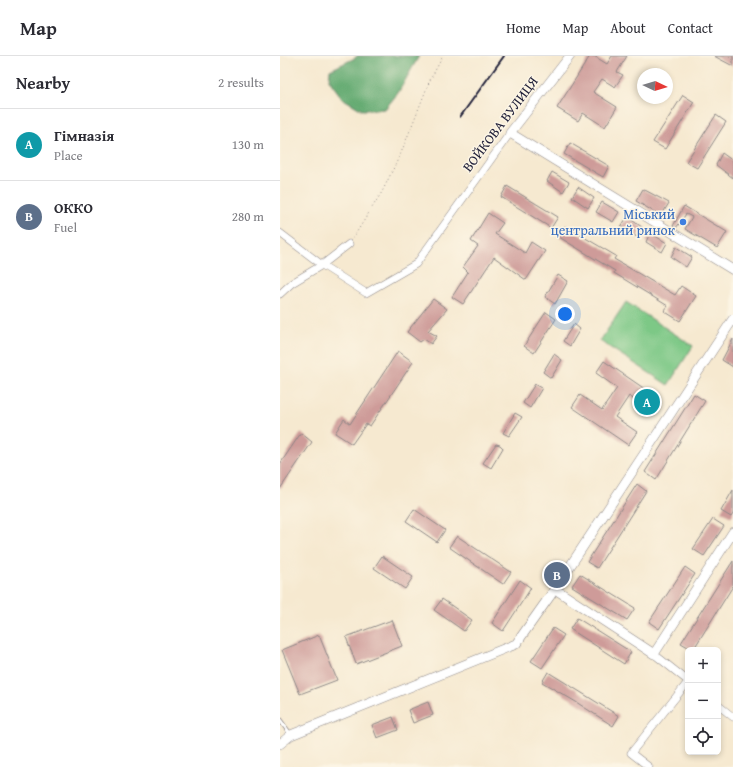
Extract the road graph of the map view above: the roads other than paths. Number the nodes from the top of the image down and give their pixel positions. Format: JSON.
{"nodes":[{"id":1,"x":570,"y":56,"type":"edge"},
{"id":2,"x":510,"y":133,"type":"junction"},
{"id":3,"x":280,"y":233,"type":"edge"},
{"id":4,"x":349,"y":244,"type":"road end"},
{"id":5,"x":322,"y":265,"type":"junction"},
{"id":6,"x":733,"y":270,"type":"edge"},
{"id":7,"x":280,"y":294,"type":"edge"},
{"id":8,"x":733,"y":319,"type":"edge"},
{"id":9,"x":733,"y":532,"type":"edge"},
{"id":10,"x":555,"y":589,"type":"junction"},
{"id":11,"x":654,"y":654,"type":"junction"},
{"id":12,"x":685,"y":679,"type":"edge"},
{"id":13,"x":686,"y":683,"type":"edge"},
{"id":14,"x":721,"y":707,"type":"edge"},
{"id":15,"x":733,"y":717,"type":"edge"},
{"id":16,"x":280,"y":720,"type":"edge"},
{"id":17,"x":291,"y":735,"type":"junction"},
{"id":18,"x":280,"y":744,"type":"edge"},
{"id":19,"x":649,"y":767,"type":"edge"}],
"edges":[{"from":1,"to":2,"type":"street","name":"ВОЙКОВА ВУЛИЦЯ"},
{"from":2,"to":5,"type":"street","name":"ВОЙКОВА ВУЛИЦЯ"},
{"from":2,"to":6,"type":"street"},
{"from":3,"to":5,"type":"street"},
{"from":4,"to":5,"type":"street"},
{"from":5,"to":7,"type":"street"},
{"from":8,"to":10,"type":"street"},
{"from":9,"to":11,"type":"street"},
{"from":10,"to":11,"type":"street"},
{"from":10,"to":17,"type":"street"},
{"from":11,"to":12,"type":"street"},
{"from":13,"to":19,"type":"street"},
{"from":14,"to":15,"type":"street"},
{"from":16,"to":17,"type":"lane"},
{"from":17,"to":18,"type":"street"}]}
